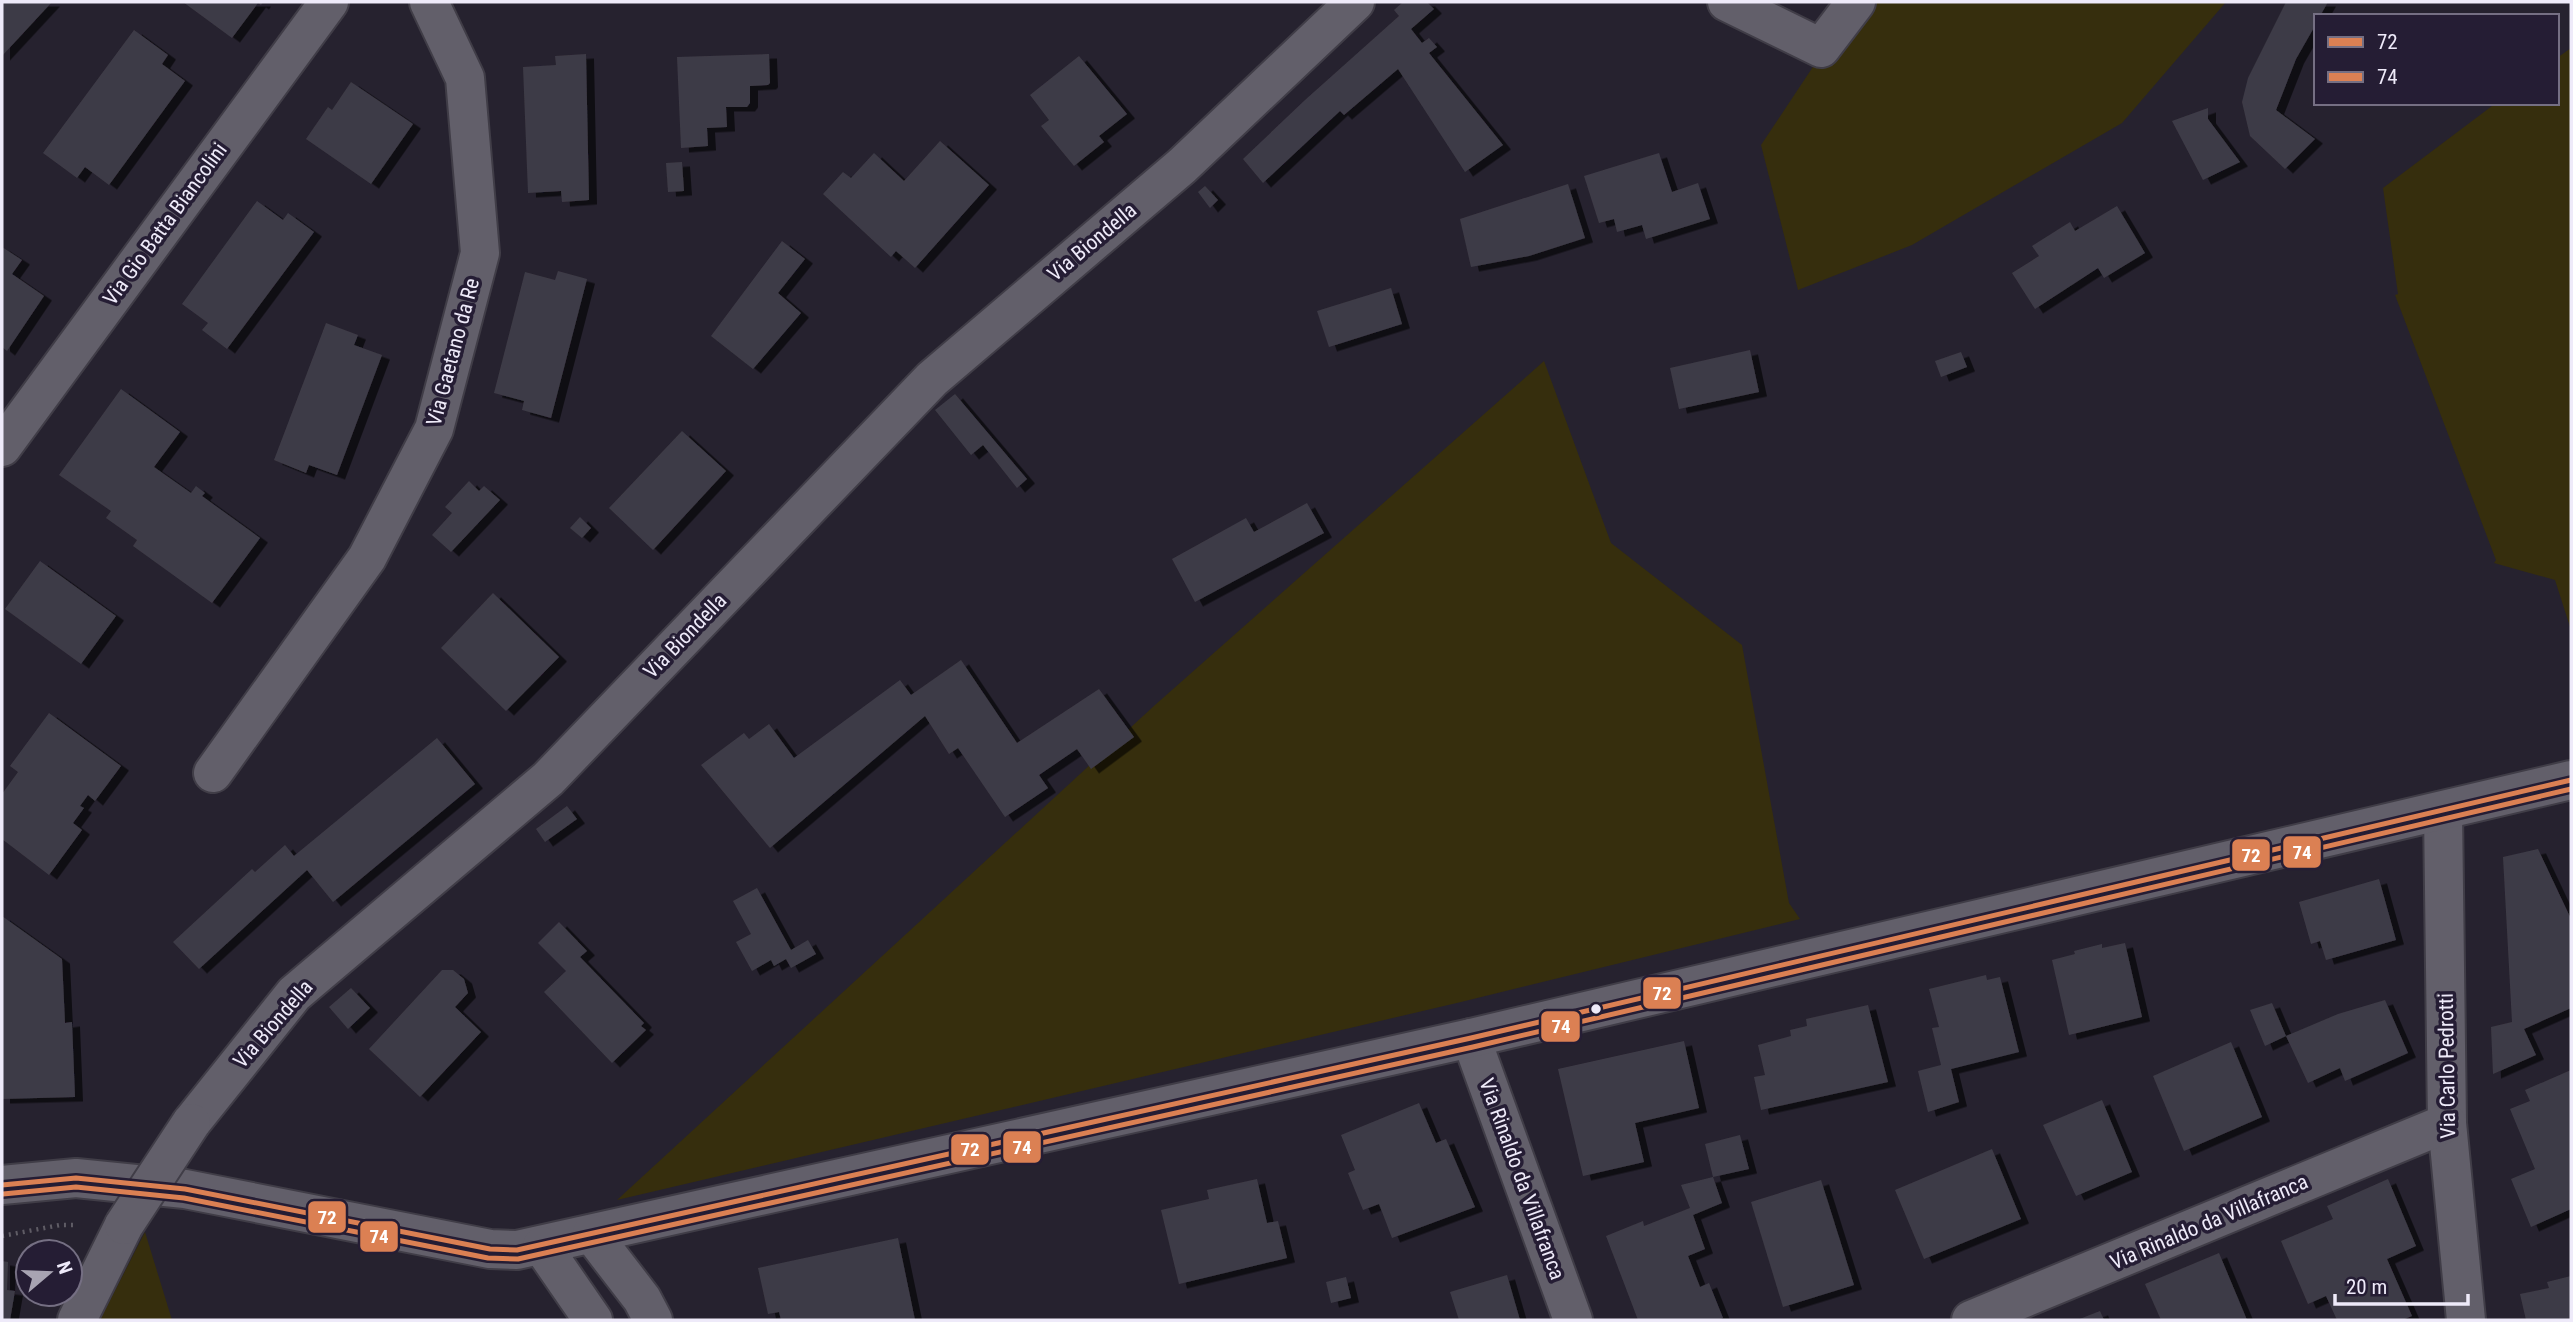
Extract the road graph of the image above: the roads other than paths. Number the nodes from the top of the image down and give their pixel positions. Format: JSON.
{"nodes":[{"id":1,"x":329,"y":2,"type":"edge"},
{"id":2,"x":429,"y":2,"type":"edge"},
{"id":3,"x":1355,"y":2,"type":"edge"},
{"id":4,"x":1727,"y":2,"type":"edge"},
{"id":5,"x":1856,"y":2,"type":"edge"},
{"id":6,"x":2,"y":447,"type":"edge"},
{"id":7,"x":213,"y":773,"type":"dead end"},
{"id":8,"x":2571,"y":781,"type":"edge"},
{"id":9,"x":2443,"y":811,"type":"junction"},
{"id":10,"x":1471,"y":1038,"type":"junction"},
{"id":11,"x":2447,"y":1124,"type":"junction"},
{"id":12,"x":2,"y":1185,"type":"edge"},
{"id":13,"x":592,"y":1234,"type":"junction"},
{"id":14,"x":542,"y":1246,"type":"junction"},
{"id":15,"x":76,"y":1320,"type":"edge"},
{"id":16,"x":593,"y":1320,"type":"edge"},
{"id":17,"x":653,"y":1320,"type":"edge"},
{"id":18,"x":1573,"y":1320,"type":"edge"},
{"id":19,"x":1972,"y":1320,"type":"edge"},
{"id":20,"x":2466,"y":1320,"type":"edge"}],
"edges":[{"from":1,"to":6,"type":"street","name":"Via Gio Batta Biancolini"},
{"from":2,"to":7,"type":"street","name":"Via Gaetano da Re"},
{"from":3,"to":15,"type":"street","name":"Via Biondella","bridge":true},
{"from":4,"to":5,"type":"street"},
{"from":8,"to":9,"type":"street"},
{"from":9,"to":10,"type":"street"},
{"from":9,"to":11,"type":"street","name":"Via Carlo Pedrotti"},
{"from":10,"to":13,"type":"street"},
{"from":10,"to":18,"type":"street","name":"Via Rinaldo da Villafranca"},
{"from":11,"to":19,"type":"street","name":"Via Rinaldo da Villafranca"},
{"from":11,"to":20,"type":"street","name":"Via Carlo Pedrotti"},
{"from":12,"to":14,"type":"street"},
{"from":13,"to":14,"type":"street"},
{"from":13,"to":17,"type":"street"},
{"from":14,"to":16,"type":"street"}]}
